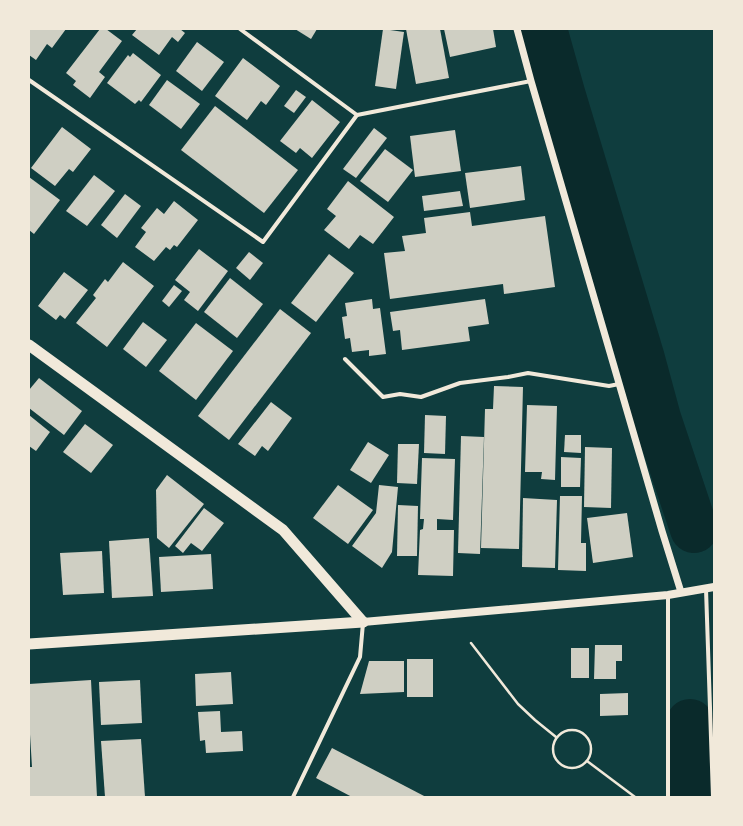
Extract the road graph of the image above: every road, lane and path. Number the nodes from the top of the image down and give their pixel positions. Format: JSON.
{"nodes":[{"id":1,"x":240,"y":29,"type":"edge"},
{"id":2,"x":518,"y":29,"type":"edge"},
{"id":3,"x":29,"y":80,"type":"edge"},
{"id":4,"x":531,"y":81,"type":"junction"},
{"id":5,"x":357,"y":115,"type":"junction"},
{"id":6,"x":29,"y":346,"type":"edge"},
{"id":7,"x":345,"y":359,"type":"dead end"},
{"id":8,"x":619,"y":384,"type":"junction"},
{"id":9,"x":710,"y":588,"type":"edge"},
{"id":10,"x":681,"y":592,"type":"junction"},
{"id":11,"x":668,"y":595,"type":"junction"},
{"id":12,"x":363,"y":622,"type":"junction"},
{"id":13,"x":471,"y":643,"type":"dead end"},
{"id":14,"x":29,"y":644,"type":"edge"},
{"id":15,"x":712,"y":694,"type":"edge"},
{"id":16,"x":556,"y":737,"type":"junction"},
{"id":17,"x":587,"y":761,"type":"junction"},
{"id":18,"x":714,"y":782,"type":"edge"},
{"id":19,"x":293,"y":797,"type":"edge"},
{"id":20,"x":634,"y":797,"type":"edge"},
{"id":21,"x":668,"y":797,"type":"edge"},
{"id":22,"x":713,"y":797,"type":"edge"}],
"edges":[{"from":1,"to":5,"type":"street"},
{"from":2,"to":4,"type":"street"},
{"from":3,"to":5,"type":"street"},
{"from":4,"to":5,"type":"street"},
{"from":4,"to":8,"type":"street"},
{"from":6,"to":12,"type":"highway"},
{"from":7,"to":8,"type":"street"},
{"from":8,"to":10,"type":"street"},
{"from":9,"to":10,"type":"main road"},
{"from":9,"to":15,"type":"street"},
{"from":10,"to":11,"type":"main road"},
{"from":11,"to":12,"type":"main road"},
{"from":11,"to":21,"type":"street"},
{"from":12,"to":14,"type":"highway"},
{"from":12,"to":19,"type":"street"},
{"from":13,"to":16,"type":"path"},
{"from":15,"to":18,"type":"street"},
{"from":16,"to":17,"type":"path"},
{"from":16,"to":17,"type":"path"},
{"from":17,"to":20,"type":"path"},
{"from":18,"to":22,"type":"street"}]}
